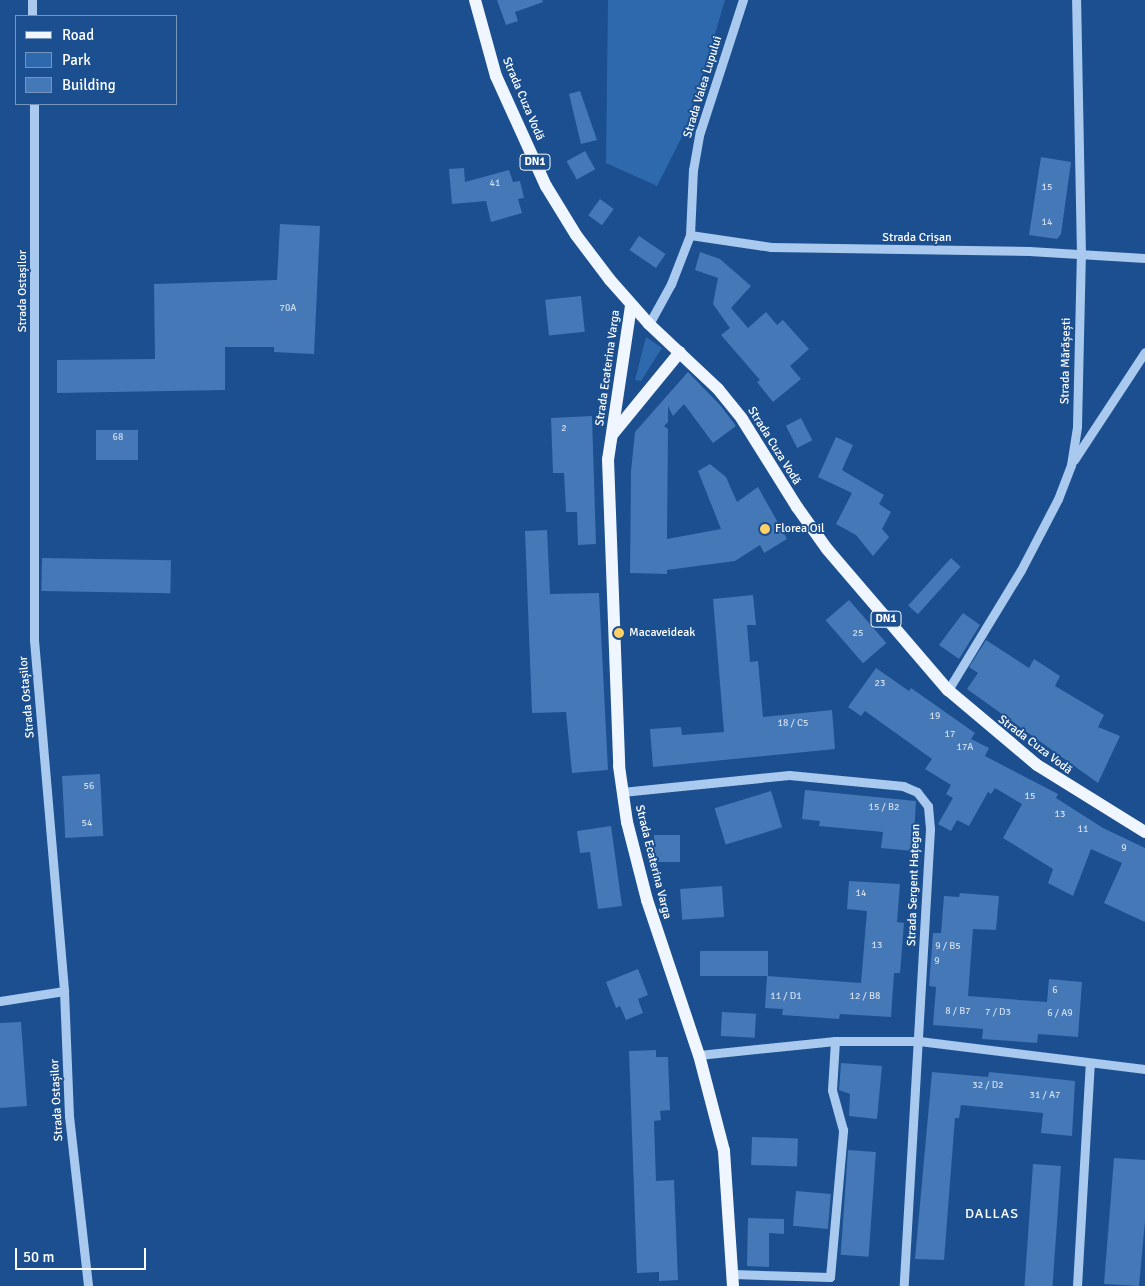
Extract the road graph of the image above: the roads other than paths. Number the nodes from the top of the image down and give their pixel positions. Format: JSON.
{"nodes":[{"id":1,"x":32,"y":0,"type":"edge"},
{"id":2,"x":475,"y":0,"type":"edge"},
{"id":3,"x":743,"y":0,"type":"edge"},
{"id":4,"x":1076,"y":0,"type":"edge"},
{"id":5,"x":32,"y":15,"type":"edge"},
{"id":6,"x":34,"y":105,"type":"edge"},
{"id":7,"x":690,"y":235,"type":"junction"},
{"id":8,"x":1081,"y":255,"type":"junction"},
{"id":9,"x":1145,"y":258,"type":"edge"},
{"id":10,"x":631,"y":306,"type":"junction"},
{"id":11,"x":649,"y":324,"type":"junction"},
{"id":12,"x":680,"y":352,"type":"junction"},
{"id":13,"x":1145,"y":352,"type":"edge"},
{"id":14,"x":612,"y":434,"type":"junction"},
{"id":15,"x":1071,"y":465,"type":"junction"},
{"id":16,"x":948,"y":690,"type":"junction"},
{"id":17,"x":622,"y":792,"type":"junction"},
{"id":18,"x":1145,"y":832,"type":"edge"},
{"id":19,"x":64,"y":991,"type":"junction"},
{"id":20,"x":0,"y":1001,"type":"edge"},
{"id":21,"x":834,"y":1041,"type":"junction"},
{"id":22,"x":919,"y":1041,"type":"junction"},
{"id":23,"x":699,"y":1056,"type":"junction"},
{"id":24,"x":1090,"y":1063,"type":"junction"},
{"id":25,"x":1145,"y":1069,"type":"edge"},
{"id":26,"x":733,"y":1280,"type":"edge"},
{"id":27,"x":88,"y":1286,"type":"edge"},
{"id":28,"x":904,"y":1286,"type":"edge"},
{"id":29,"x":1077,"y":1286,"type":"edge"}],
"edges":[{"from":1,"to":5,"type":"street"},
{"from":2,"to":10,"type":"main road","name":"Strada Cuza Vodă","number":"DN1"},
{"from":3,"to":7,"type":"street","name":"Strada Valea Lupului"},
{"from":4,"to":8,"type":"street","name":"Strada Mărășești"},
{"from":6,"to":19,"type":"street","name":"Strada Ostașilor"},
{"from":7,"to":8,"type":"street","name":"Strada Crișan"},
{"from":7,"to":11,"type":"street","name":"Strada Valea Lupului"},
{"from":8,"to":9,"type":"street","name":"Strada Crișan"},
{"from":8,"to":15,"type":"street","name":"Strada Mărășești"},
{"from":10,"to":11,"type":"main road","name":"Strada Cuza Vodă","number":"DN1"},
{"from":10,"to":14,"type":"main road","name":"Strada Ecaterina Varga"},
{"from":11,"to":12,"type":"main road","name":"Strada Cuza Vodă","number":"DN1"},
{"from":12,"to":14,"type":"main road","name":"Strada Ecaterina Varga"},
{"from":12,"to":16,"type":"main road","name":"Strada Cuza Vodă","number":"DN1"},
{"from":13,"to":15,"type":"street"},
{"from":14,"to":17,"type":"main road","name":"Strada Ecaterina Varga"},
{"from":15,"to":16,"type":"street","name":"Strada Mărășești"},
{"from":16,"to":18,"type":"main road","name":"Strada Cuza Vodă","number":"DN1"},
{"from":17,"to":22,"type":"street","name":"Strada Sergent Hațegan"},
{"from":17,"to":23,"type":"main road","name":"Strada Ecaterina Varga"},
{"from":19,"to":20,"type":"street"},
{"from":19,"to":27,"type":"street","name":"Strada Ostașilor"},
{"from":21,"to":22,"type":"street"},
{"from":21,"to":23,"type":"street"},
{"from":21,"to":26,"type":"street"},
{"from":22,"to":24,"type":"street"},
{"from":22,"to":28,"type":"street","name":"Strada Sergent Hațegan"},
{"from":23,"to":26,"type":"main road","name":"Strada Ecaterina Varga"},
{"from":24,"to":25,"type":"street"},
{"from":24,"to":29,"type":"street"}]}
